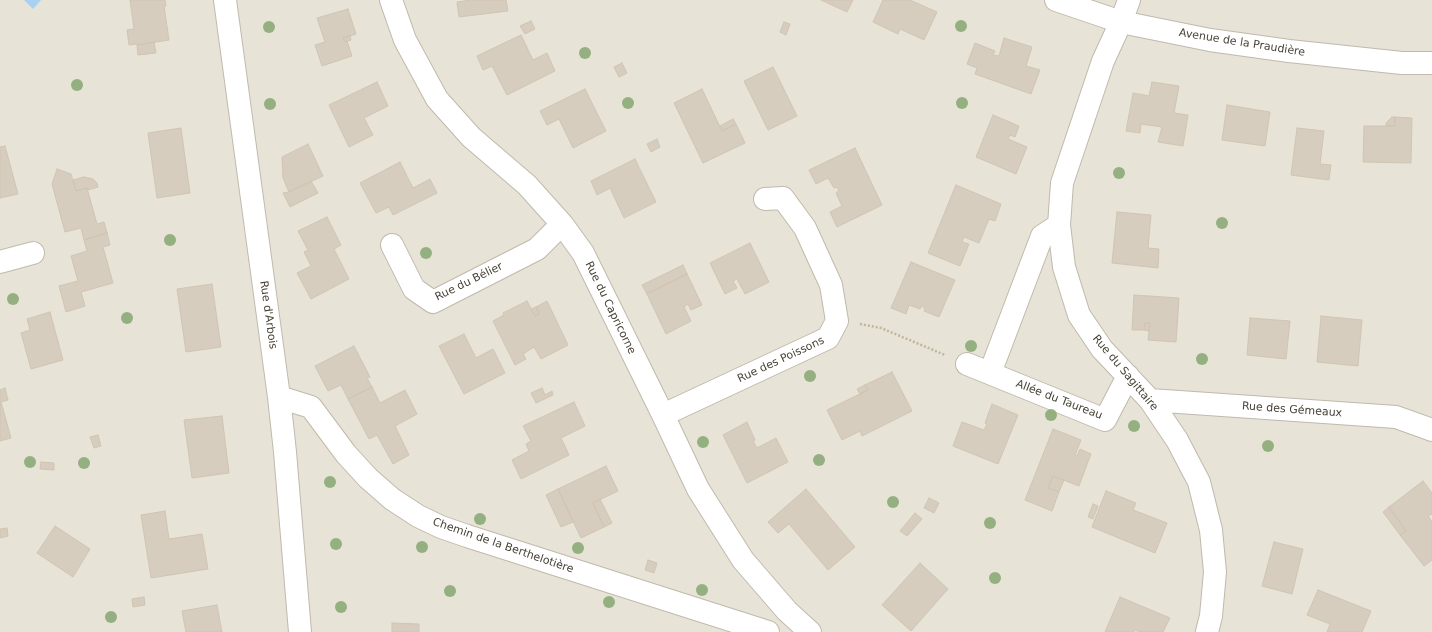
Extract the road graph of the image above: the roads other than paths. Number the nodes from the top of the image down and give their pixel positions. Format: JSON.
{"nodes":[{"id":1,"x":225,"y":0,"type":"edge"},
{"id":2,"x":391,"y":0,"type":"edge"},
{"id":3,"x":1056,"y":0,"type":"edge"},
{"id":4,"x":1129,"y":0,"type":"edge"},
{"id":5,"x":1121,"y":22,"type":"junction"},
{"id":6,"x":1432,"y":63,"type":"edge"},
{"id":7,"x":765,"y":199,"type":"dead end"},
{"id":8,"x":562,"y":224,"type":"junction"},
{"id":9,"x":1059,"y":225,"type":"junction"},
{"id":10,"x":392,"y":246,"type":"dead end"},
{"id":11,"x":33,"y":253,"type":"dead end"},
{"id":12,"x":0,"y":262,"type":"edge"},
{"id":13,"x":968,"y":364,"type":"road end"},
{"id":14,"x":990,"y":373,"type":"junction"},
{"id":15,"x":1128,"y":376,"type":"junction"},
{"id":16,"x":279,"y":396,"type":"junction"},
{"id":17,"x":1150,"y":400,"type":"junction"},
{"id":18,"x":663,"y":415,"type":"junction"},
{"id":19,"x":1432,"y":430,"type":"edge"},
{"id":20,"x":300,"y":632,"type":"edge"},
{"id":21,"x":768,"y":632,"type":"edge"},
{"id":22,"x":810,"y":632,"type":"edge"},
{"id":23,"x":1207,"y":632,"type":"edge"}],
"edges":[{"from":1,"to":16,"type":"street","name":"Rue d'Arbois"},
{"from":2,"to":8,"type":"street","name":"Rue du Capricorne"},
{"from":3,"to":5,"type":"street","name":"Avenue de la Praudière"},
{"from":4,"to":5,"type":"street","name":"Rue du Sagittaire"},
{"from":5,"to":6,"type":"street","name":"Avenue de la Praudière"},
{"from":5,"to":9,"type":"street","name":"Rue du Sagittaire"},
{"from":7,"to":18,"type":"street","name":"Rue des Poissons"},
{"from":8,"to":10,"type":"street","name":"Rue du Bélier"},
{"from":8,"to":18,"type":"street","name":"Rue du Capricorne"},
{"from":9,"to":14,"type":"street"},
{"from":9,"to":15,"type":"street","name":"Rue du Sagittaire"},
{"from":11,"to":12,"type":"street"},
{"from":13,"to":14,"type":"street","name":"Allée du Taureau"},
{"from":14,"to":15,"type":"street","name":"Allée du Taureau"},
{"from":15,"to":17,"type":"street","name":"Rue du Sagittaire"},
{"from":16,"to":20,"type":"street","name":"Rue d'Arbois"},
{"from":16,"to":21,"type":"street","name":"Chemin de la Berthelotière"},
{"from":17,"to":19,"type":"street","name":"Rue des Gémeaux"},
{"from":17,"to":23,"type":"street","name":"Rue du Sagittaire"},
{"from":18,"to":22,"type":"street","name":"Rue du Capricorne"}]}
